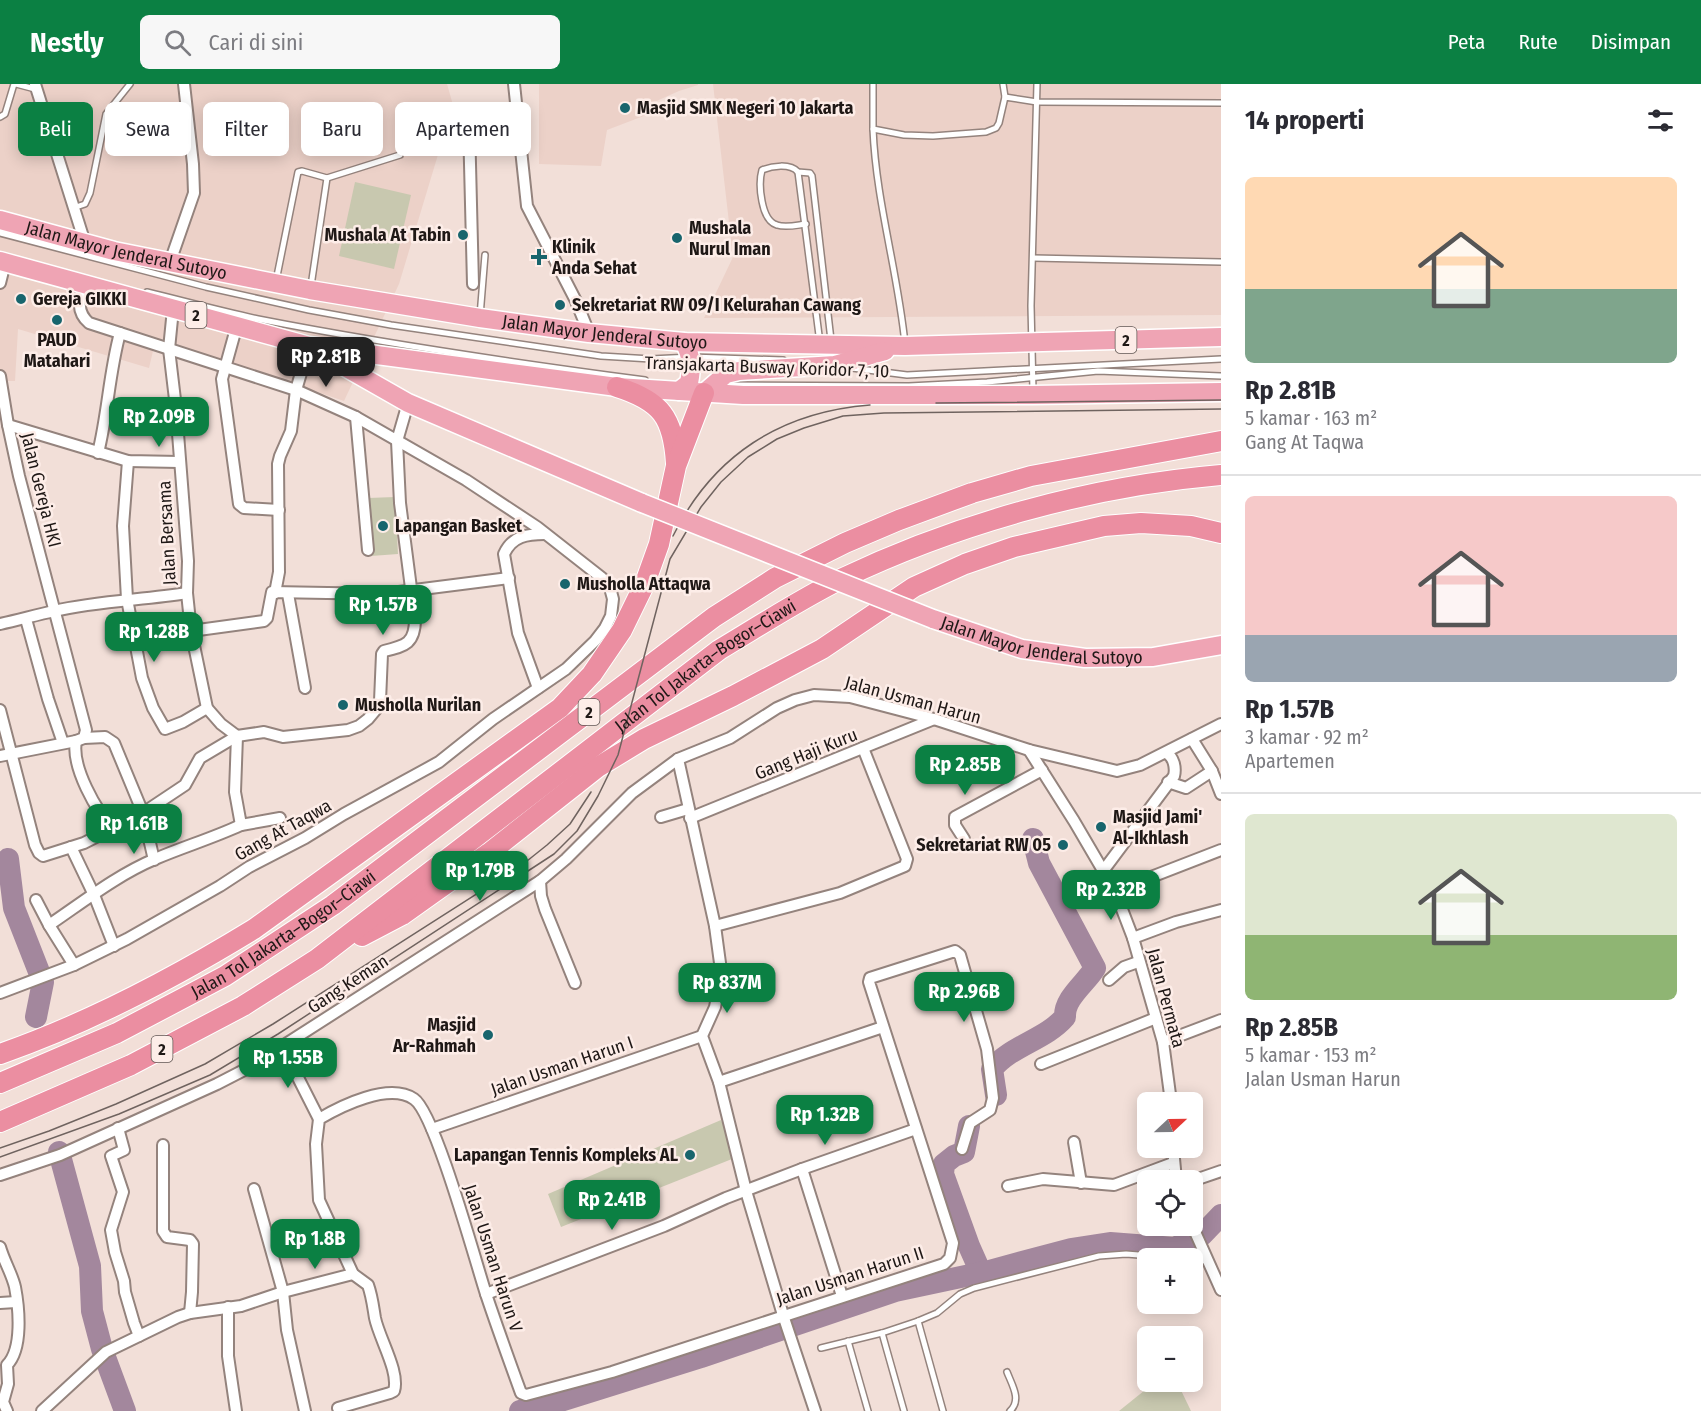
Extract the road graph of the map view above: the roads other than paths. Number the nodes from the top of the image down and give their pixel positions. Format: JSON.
{"nodes":[{"id":1,"x":15,"y":84,"type":"edge"},
{"id":2,"x":130,"y":84,"type":"edge"},
{"id":3,"x":184,"y":84,"type":"edge"},
{"id":4,"x":514,"y":84,"type":"edge"},
{"id":5,"x":873,"y":84,"type":"edge"},
{"id":6,"x":1003,"y":84,"type":"edge"},
{"id":7,"x":1037,"y":84,"type":"edge"},
{"id":8,"x":36,"y":87,"type":"edge"},
{"id":9,"x":1005,"y":97,"type":"junction"},
{"id":10,"x":516,"y":102,"type":"edge"},
{"id":11,"x":1037,"y":102,"type":"junction"},
{"id":12,"x":1221,"y":103,"type":"edge"},
{"id":13,"x":0,"y":117,"type":"edge"},
{"id":14,"x":873,"y":129,"type":"junction"},
{"id":15,"x":396,"y":156,"type":"edge"},
{"id":16,"x":470,"y":156,"type":"edge"},
{"id":17,"x":522,"y":156,"type":"edge"},
{"id":18,"x":798,"y":172,"type":"junction"},
{"id":19,"x":327,"y":178,"type":"junction"},
{"id":20,"x":73,"y":208,"type":"junction"},
{"id":21,"x":0,"y":220,"type":"edge"},
{"id":22,"x":806,"y":224,"type":"junction"},
{"id":23,"x":0,"y":233,"type":"edge"},
{"id":24,"x":85,"y":243,"type":"junction"},
{"id":25,"x":485,"y":255,"type":"dead end"},
{"id":26,"x":1033,"y":258,"type":"junction"},
{"id":27,"x":2,"y":259,"type":"edge"},
{"id":28,"x":170,"y":262,"type":"junction"},
{"id":29,"x":1221,"y":262,"type":"edge"},
{"id":30,"x":57,"y":269,"type":"dead end"},
{"id":31,"x":0,"y":283,"type":"edge"},
{"id":32,"x":276,"y":283,"type":"junction"},
{"id":33,"x":84,"y":284,"type":"junction"},
{"id":34,"x":473,"y":284,"type":"dead end"},
{"id":35,"x":136,"y":290,"type":"dead end"},
{"id":36,"x":310,"y":290,"type":"junction"},
{"id":37,"x":173,"y":309,"type":"junction"},
{"id":38,"x":480,"y":318,"type":"junction"},
{"id":39,"x":237,"y":325,"type":"junction"},
{"id":40,"x":120,"y":333,"type":"junction"},
{"id":41,"x":589,"y":333,"type":"junction"},
{"id":42,"x":1221,"y":337,"type":"edge"},
{"id":43,"x":1031,"y":343,"type":"junction"},
{"id":44,"x":826,"y":345,"type":"junction"},
{"id":45,"x":309,"y":346,"type":"junction"},
{"id":46,"x":905,"y":346,"type":"junction"},
{"id":47,"x":169,"y":349,"type":"junction"},
{"id":48,"x":687,"y":350,"type":"junction"},
{"id":49,"x":1221,"y":359,"type":"edge"},
{"id":50,"x":835,"y":365,"type":"junction"},
{"id":51,"x":225,"y":367,"type":"junction"},
{"id":52,"x":1032,"y":367,"type":"junction"},
{"id":53,"x":0,"y":376,"type":"edge"},
{"id":54,"x":1221,"y":376,"type":"edge"},
{"id":55,"x":652,"y":381,"type":"dead end"},
{"id":56,"x":696,"y":386,"type":"junction"},
{"id":57,"x":1033,"y":386,"type":"junction"},
{"id":58,"x":617,"y":387,"type":"junction"},
{"id":59,"x":296,"y":390,"type":"junction"},
{"id":60,"x":1221,"y":392,"type":"edge"},
{"id":61,"x":408,"y":403,"type":"junction"},
{"id":62,"x":356,"y":417,"type":"junction"},
{"id":63,"x":6,"y":433,"type":"edge"},
{"id":64,"x":397,"y":441,"type":"junction"},
{"id":65,"x":1221,"y":441,"type":"edge"},
{"id":66,"x":98,"y":453,"type":"junction"},
{"id":67,"x":128,"y":461,"type":"junction"},
{"id":68,"x":179,"y":462,"type":"junction"},
{"id":69,"x":676,"y":466,"type":"junction"},
{"id":70,"x":1221,"y":475,"type":"edge"},
{"id":71,"x":279,"y":510,"type":"junction"},
{"id":72,"x":1221,"y":533,"type":"edge"},
{"id":73,"x":545,"y":534,"type":"junction"},
{"id":74,"x":368,"y":550,"type":"dead end"},
{"id":75,"x":508,"y":578,"type":"junction"},
{"id":76,"x":411,"y":591,"type":"junction"},
{"id":77,"x":187,"y":593,"type":"junction"},
{"id":78,"x":275,"y":593,"type":"junction"},
{"id":79,"x":288,"y":594,"type":"junction"},
{"id":80,"x":127,"y":599,"type":"junction"},
{"id":81,"x":55,"y":610,"type":"junction"},
{"id":82,"x":26,"y":619,"type":"junction"},
{"id":83,"x":0,"y":624,"type":"edge"},
{"id":84,"x":191,"y":631,"type":"junction"},
{"id":85,"x":1221,"y":645,"type":"edge"},
{"id":86,"x":305,"y":688,"type":"dead end"},
{"id":87,"x":538,"y":688,"type":"junction"},
{"id":88,"x":207,"y":708,"type":"junction"},
{"id":89,"x":0,"y":710,"type":"edge"},
{"id":90,"x":934,"y":719,"type":"junction"},
{"id":91,"x":1221,"y":724,"type":"edge"},
{"id":92,"x":237,"y":736,"type":"junction"},
{"id":93,"x":80,"y":739,"type":"junction"},
{"id":94,"x":1192,"y":739,"type":"junction"},
{"id":95,"x":63,"y":743,"type":"junction"},
{"id":96,"x":863,"y":748,"type":"junction"},
{"id":97,"x":1029,"y":750,"type":"junction"},
{"id":98,"x":1166,"y":753,"type":"junction"},
{"id":99,"x":6,"y":755,"type":"edge"},
{"id":100,"x":678,"y":759,"type":"junction"},
{"id":101,"x":1042,"y":770,"type":"junction"},
{"id":102,"x":1212,"y":771,"type":"junction"},
{"id":103,"x":1168,"y":782,"type":"junction"},
{"id":104,"x":1221,"y":794,"type":"edge"},
{"id":105,"x":142,"y":813,"type":"junction"},
{"id":106,"x":689,"y":814,"type":"junction"},
{"id":107,"x":661,"y":817,"type":"dead end"},
{"id":108,"x":280,"y":818,"type":"dead end"},
{"id":109,"x":241,"y":825,"type":"junction"},
{"id":110,"x":114,"y":829,"type":"junction"},
{"id":111,"x":964,"y":839,"type":"dead end"},
{"id":112,"x":71,"y":847,"type":"junction"},
{"id":113,"x":1221,"y":850,"type":"edge"},
{"id":114,"x":154,"y":860,"type":"junction"},
{"id":115,"x":1103,"y":871,"type":"junction"},
{"id":116,"x":540,"y":880,"type":"junction"},
{"id":117,"x":1115,"y":891,"type":"junction"},
{"id":118,"x":94,"y":895,"type":"junction"},
{"id":119,"x":36,"y":900,"type":"dead end"},
{"id":120,"x":1221,"y":910,"type":"edge"},
{"id":121,"x":49,"y":925,"type":"junction"},
{"id":122,"x":715,"y":926,"type":"junction"},
{"id":123,"x":1133,"y":938,"type":"junction"},
{"id":124,"x":114,"y":945,"type":"junction"},
{"id":125,"x":317,"y":959,"type":"junction"},
{"id":126,"x":1138,"y":962,"type":"junction"},
{"id":127,"x":74,"y":965,"type":"junction"},
{"id":128,"x":1109,"y":980,"type":"dead end"},
{"id":129,"x":575,"y":982,"type":"dead end"},
{"id":130,"x":0,"y":993,"type":"edge"},
{"id":131,"x":1156,"y":1018,"type":"junction"},
{"id":132,"x":1221,"y":1020,"type":"edge"},
{"id":133,"x":883,"y":1027,"type":"junction"},
{"id":134,"x":702,"y":1036,"type":"junction"},
{"id":135,"x":1163,"y":1042,"type":"junction"},
{"id":136,"x":282,"y":1047,"type":"junction"},
{"id":137,"x":0,"y":1054,"type":"edge"},
{"id":138,"x":1041,"y":1064,"type":"dead end"},
{"id":139,"x":719,"y":1082,"type":"junction"},
{"id":140,"x":0,"y":1083,"type":"edge"},
{"id":141,"x":1170,"y":1092,"type":"edge"},
{"id":142,"x":319,"y":1119,"type":"junction"},
{"id":143,"x":0,"y":1122,"type":"edge"},
{"id":144,"x":118,"y":1128,"type":"junction"},
{"id":145,"x":432,"y":1129,"type":"junction"},
{"id":146,"x":916,"y":1130,"type":"junction"},
{"id":147,"x":1074,"y":1142,"type":"dead end"},
{"id":148,"x":163,"y":1145,"type":"dead end"},
{"id":149,"x":962,"y":1149,"type":"dead end"},
{"id":150,"x":1173,"y":1158,"type":"edge"},
{"id":151,"x":1173,"y":1163,"type":"junction"},
{"id":152,"x":802,"y":1169,"type":"junction"},
{"id":153,"x":1174,"y":1170,"type":"edge"},
{"id":154,"x":1221,"y":1171,"type":"edge"},
{"id":155,"x":0,"y":1175,"type":"edge"},
{"id":156,"x":1203,"y":1177,"type":"edge"},
{"id":157,"x":1081,"y":1183,"type":"junction"},
{"id":158,"x":1008,"y":1186,"type":"dead end"},
{"id":159,"x":254,"y":1189,"type":"dead end"},
{"id":160,"x":746,"y":1191,"type":"junction"},
{"id":161,"x":1197,"y":1236,"type":"edge"},
{"id":162,"x":0,"y":1247,"type":"edge"},
{"id":163,"x":1137,"y":1255,"type":"edge"},
{"id":164,"x":1203,"y":1261,"type":"edge"},
{"id":165,"x":1209,"y":1262,"type":"junction"},
{"id":166,"x":353,"y":1274,"type":"junction"},
{"id":167,"x":1221,"y":1290,"type":"edge"},
{"id":168,"x":284,"y":1292,"type":"junction"},
{"id":169,"x":486,"y":1294,"type":"junction"},
{"id":170,"x":842,"y":1296,"type":"junction"},
{"id":171,"x":16,"y":1302,"type":"junction"},
{"id":172,"x":0,"y":1303,"type":"edge"},
{"id":173,"x":228,"y":1307,"type":"junction"},
{"id":174,"x":190,"y":1313,"type":"junction"},
{"id":175,"x":784,"y":1317,"type":"junction"},
{"id":176,"x":918,"y":1321,"type":"junction"},
{"id":177,"x":882,"y":1333,"type":"junction"},
{"id":178,"x":139,"y":1336,"type":"junction"},
{"id":179,"x":848,"y":1341,"type":"junction"},
{"id":180,"x":821,"y":1348,"type":"dead end"},
{"id":181,"x":1007,"y":1372,"type":"dead end"},
{"id":182,"x":526,"y":1395,"type":"joint"},
{"id":183,"x":339,"y":1407,"type":"dead end"},
{"id":184,"x":7,"y":1411,"type":"edge"},
{"id":185,"x":42,"y":1411,"type":"edge"},
{"id":186,"x":236,"y":1411,"type":"edge"},
{"id":187,"x":305,"y":1411,"type":"edge"},
{"id":188,"x":815,"y":1411,"type":"edge"},
{"id":189,"x":868,"y":1411,"type":"edge"},
{"id":190,"x":904,"y":1411,"type":"edge"},
{"id":191,"x":943,"y":1411,"type":"edge"},
{"id":192,"x":1010,"y":1411,"type":"edge"}],
"edges":[{"from":1,"to":8,"type":"lane"},
{"from":1,"to":13,"type":"lane"},
{"from":2,"to":20,"type":"lane"},
{"from":3,"to":28,"type":"street"},
{"from":4,"to":10,"type":"street"},
{"from":5,"to":14,"type":"lane"},
{"from":6,"to":9,"type":"lane"},
{"from":7,"to":11,"type":"lane"},
{"from":8,"to":20,"type":"street"},
{"from":9,"to":11,"type":"lane"},
{"from":9,"to":14,"type":"lane"},
{"from":11,"to":12,"type":"lane"},
{"from":11,"to":26,"type":"lane"},
{"from":14,"to":46,"type":"lane"},
{"from":15,"to":19,"type":"lane"},
{"from":16,"to":34,"type":"street"},
{"from":17,"to":41,"type":"street"},
{"from":18,"to":22,"type":"lane"},
{"from":18,"to":22,"type":"lane"},
{"from":18,"to":44,"type":"lane"},
{"from":19,"to":32,"type":"lane"},
{"from":19,"to":36,"type":"lane"},
{"from":20,"to":24,"type":"street"},
{"from":21,"to":24,"type":"highway","name":"Jalan Mayor Jenderal Sutoyo","number":"2"},
{"from":22,"to":44,"type":"lane"},
{"from":23,"to":48,"type":"lane","name":"Transjakarta Busway Koridor 7, 10"},
{"from":24,"to":28,"type":"highway","name":"Jalan Mayor Jenderal Sutoyo","number":"2"},
{"from":25,"to":38,"type":"lane"},
{"from":26,"to":29,"type":"lane"},
{"from":26,"to":43,"type":"lane"},
{"from":27,"to":30,"type":"lane"},
{"from":27,"to":31,"type":"street"},
{"from":27,"to":33,"type":"highway","name":"Jalan Mayor Jenderal Sutoyo","number":"2"},
{"from":28,"to":32,"type":"highway","name":"Jalan Mayor Jenderal Sutoyo","number":"2"},
{"from":32,"to":36,"type":"highway","name":"Jalan Mayor Jenderal Sutoyo","number":"2"},
{"from":33,"to":37,"type":"highway","name":"Jalan Mayor Jenderal Sutoyo","number":"2"},
{"from":33,"to":40,"type":"street","name":"Gang At Taqwa"},
{"from":35,"to":55,"type":"lane","name":"Transjakarta Busway Koridor 7, 10"},
{"from":36,"to":38,"type":"highway","name":"Jalan Mayor Jenderal Sutoyo","number":"2"},
{"from":37,"to":39,"type":"highway","name":"Jalan Mayor Jenderal Sutoyo","number":"2"},
{"from":37,"to":47,"type":"street","name":"Jalan Bersama"},
{"from":38,"to":41,"type":"highway","name":"Jalan Mayor Jenderal Sutoyo","number":"2"},
{"from":39,"to":45,"type":"highway","name":"Jalan Mayor Jenderal Sutoyo","number":"2"},
{"from":39,"to":51,"type":"street"},
{"from":40,"to":47,"type":"street","name":"Gang At Taqwa"},
{"from":40,"to":66,"type":"street"},
{"from":41,"to":48,"type":"highway","name":"Jalan Mayor Jenderal Sutoyo","number":"2"},
{"from":42,"to":43,"type":"highway","name":"Jalan Mayor Jenderal Sutoyo","number":"2"},
{"from":43,"to":46,"type":"highway","name":"Jalan Mayor Jenderal Sutoyo","number":"2"},
{"from":43,"to":52,"type":"lane"},
{"from":44,"to":46,"type":"highway","name":"Jalan Mayor Jenderal Sutoyo","number":"2"},
{"from":44,"to":48,"type":"highway","name":"Jalan Mayor Jenderal Sutoyo","number":"2"},
{"from":45,"to":58,"type":"highway","name":"Jalan Mayor Jenderal Sutoyo","number":"2"},
{"from":45,"to":59,"type":"street"},
{"from":45,"to":61,"type":"highway","name":"Jalan Mayor Jenderal Sutoyo"},
{"from":46,"to":50,"type":"highway"},
{"from":47,"to":51,"type":"street","name":"Gang At Taqwa"},
{"from":47,"to":68,"type":"street","name":"Jalan Bersama"},
{"from":48,"to":50,"type":"lane","name":"Transjakarta Busway Koridor 7, 10"},
{"from":48,"to":56,"type":"highway"},
{"from":49,"to":52,"type":"lane","name":"Transjakarta Busway Koridor 7, 10"},
{"from":50,"to":52,"type":"lane","name":"Transjakarta Busway Koridor 7, 10"},
{"from":50,"to":56,"type":"highway"},
{"from":51,"to":59,"type":"street","name":"Gang At Taqwa"},
{"from":51,"to":71,"type":"street"},
{"from":52,"to":57,"type":"lane"},
{"from":53,"to":63,"type":"street","name":"Jalan Gereja HKI"},
{"from":54,"to":57,"type":"lane"},
{"from":56,"to":57,"type":"highway","name":"Jalan Mayor Jenderal Sutoyo","number":"2"},
{"from":56,"to":58,"type":"highway","name":"Jalan Mayor Jenderal Sutoyo","number":"2"},
{"from":56,"to":69,"type":"highway"},
{"from":57,"to":60,"type":"highway","name":"Jalan Mayor Jenderal Sutoyo","number":"2"},
{"from":58,"to":69,"type":"highway"},
{"from":59,"to":62,"type":"street","name":"Gang At Taqwa"},
{"from":59,"to":71,"type":"street"},
{"from":61,"to":64,"type":"street"},
{"from":61,"to":85,"type":"highway","name":"Jalan Mayor Jenderal Sutoyo","bridge":true},
{"from":62,"to":64,"type":"street","name":"Gang At Taqwa"},
{"from":62,"to":74,"type":"street"},
{"from":63,"to":66,"type":"street"},
{"from":63,"to":81,"type":"street","name":"Jalan Gereja HKI"},
{"from":64,"to":73,"type":"street","name":"Gang At Taqwa"},
{"from":64,"to":76,"type":"street"},
{"from":65,"to":140,"type":"highway","name":"Jalan Tol Jakarta–Bogor–Ciawi","number":"2"},
{"from":66,"to":67,"type":"street"},
{"from":67,"to":68,"type":"street"},
{"from":67,"to":80,"type":"street"},
{"from":68,"to":77,"type":"street","name":"Jalan Bersama"},
{"from":69,"to":137,"type":"highway"},
{"from":70,"to":125,"type":"highway","name":"Jalan Tol Jakarta–Bogor–Ciawi","number":"2"},
{"from":71,"to":78,"type":"street"},
{"from":72,"to":125,"type":"highway"},
{"from":73,"to":75,"type":"street"},
{"from":73,"to":87,"type":"street","name":"Gang At Taqwa"},
{"from":75,"to":76,"type":"street"},
{"from":75,"to":87,"type":"street"},
{"from":76,"to":79,"type":"street"},
{"from":76,"to":92,"type":"street"},
{"from":77,"to":80,"type":"street"},
{"from":77,"to":84,"type":"street","name":"Jalan Bersama"},
{"from":78,"to":79,"type":"street"},
{"from":78,"to":84,"type":"street"},
{"from":79,"to":86,"type":"street"},
{"from":80,"to":81,"type":"street"},
{"from":80,"to":88,"type":"street"},
{"from":81,"to":82,"type":"street"},
{"from":81,"to":93,"type":"street","name":"Jalan Gereja HKI"},
{"from":82,"to":83,"type":"street"},
{"from":82,"to":95,"type":"street"},
{"from":84,"to":88,"type":"street","name":"Jalan Bersama"},
{"from":87,"to":124,"type":"street","name":"Gang At Taqwa"},
{"from":88,"to":92,"type":"street"},
{"from":89,"to":99,"type":"street"},
{"from":90,"to":96,"type":"street","name":"Gang Haji Kuru"},
{"from":90,"to":97,"type":"street","name":"Jalan Usman Harun"},
{"from":90,"to":100,"type":"street","name":"Jalan Usman Harun"},
{"from":91,"to":94,"type":"street","name":"Jalan Usman Harun"},
{"from":92,"to":105,"type":"street"},
{"from":92,"to":109,"type":"street"},
{"from":93,"to":95,"type":"street"},
{"from":93,"to":105,"type":"street"},
{"from":93,"to":110,"type":"street"},
{"from":94,"to":98,"type":"street","name":"Jalan Usman Harun"},
{"from":94,"to":102,"type":"street"},
{"from":95,"to":99,"type":"street"},
{"from":96,"to":106,"type":"street","name":"Gang Haji Kuru"},
{"from":96,"to":122,"type":"street"},
{"from":97,"to":98,"type":"street","name":"Jalan Usman Harun"},
{"from":97,"to":101,"type":"street","name":"Jalan Permata"},
{"from":98,"to":103,"type":"street"},
{"from":99,"to":112,"type":"street"},
{"from":100,"to":106,"type":"street"},
{"from":100,"to":116,"type":"street","name":"Gang Keman"},
{"from":101,"to":111,"type":"street"},
{"from":101,"to":115,"type":"street","name":"Jalan Permata"},
{"from":102,"to":103,"type":"street"},
{"from":102,"to":104,"type":"street"},
{"from":103,"to":115,"type":"street"},
{"from":105,"to":110,"type":"street"},
{"from":105,"to":114,"type":"street"},
{"from":106,"to":107,"type":"street","name":"Gang Haji Kuru"},
{"from":106,"to":122,"type":"street"},
{"from":108,"to":109,"type":"street"},
{"from":109,"to":114,"type":"street"},
{"from":110,"to":112,"type":"street"},
{"from":112,"to":118,"type":"street"},
{"from":113,"to":117,"type":"street"},
{"from":114,"to":118,"type":"street"},
{"from":115,"to":117,"type":"street","name":"Jalan Permata"},
{"from":116,"to":129,"type":"street"},
{"from":116,"to":136,"type":"street","name":"Gang Keman"},
{"from":117,"to":123,"type":"street","name":"Jalan Permata"},
{"from":118,"to":121,"type":"street"},
{"from":118,"to":124,"type":"street"},
{"from":119,"to":121,"type":"street"},
{"from":120,"to":123,"type":"street"},
{"from":121,"to":127,"type":"street"},
{"from":122,"to":134,"type":"street"},
{"from":123,"to":126,"type":"street","name":"Jalan Permata"},
{"from":124,"to":127,"type":"street","name":"Gang At Taqwa"},
{"from":125,"to":143,"type":"highway","name":"Jalan Tol Jakarta–Bogor–Ciawi","number":"2"},
{"from":126,"to":128,"type":"street"},
{"from":126,"to":131,"type":"street","name":"Jalan Permata"},
{"from":127,"to":130,"type":"street","name":"Gang At Taqwa"},
{"from":131,"to":135,"type":"street","name":"Jalan Permata"},
{"from":131,"to":138,"type":"street"},
{"from":132,"to":135,"type":"street"},
{"from":133,"to":139,"type":"street"},
{"from":133,"to":146,"type":"street","name":"Jalan Usman Harun II"},
{"from":133,"to":149,"type":"street","name":"Jalan Usman Harun II"},
{"from":134,"to":139,"type":"street"},
{"from":134,"to":145,"type":"street","name":"Jalan Usman Harun I"},
{"from":135,"to":141,"type":"street","name":"Jalan Permata"},
{"from":136,"to":142,"type":"street"},
{"from":136,"to":144,"type":"street","name":"Gang Keman"},
{"from":139,"to":160,"type":"street"},
{"from":142,"to":145,"type":"street","name":"Jalan Usman Harun V"},
{"from":142,"to":166,"type":"street"},
{"from":144,"to":155,"type":"street","name":"Gang Keman"},
{"from":144,"to":178,"type":"street"},
{"from":145,"to":169,"type":"street","name":"Jalan Usman Harun V"},
{"from":146,"to":152,"type":"street"},
{"from":146,"to":170,"type":"street","name":"Jalan Usman Harun II"},
{"from":147,"to":157,"type":"street"},
{"from":148,"to":174,"type":"street"},
{"from":150,"to":151,"type":"street"},
{"from":151,"to":153,"type":"street"},
{"from":151,"to":157,"type":"street"},
{"from":152,"to":160,"type":"street"},
{"from":152,"to":170,"type":"street"},
{"from":154,"to":156,"type":"street"},
{"from":157,"to":158,"type":"street"},
{"from":159,"to":168,"type":"street"},
{"from":160,"to":169,"type":"street"},
{"from":160,"to":175,"type":"street"},
{"from":161,"to":165,"type":"street"},
{"from":162,"to":171,"type":"street"},
{"from":163,"to":176,"type":"lane"},
{"from":164,"to":165,"type":"lane"},
{"from":165,"to":167,"type":"street"},
{"from":166,"to":168,"type":"street"},
{"from":166,"to":183,"type":"street"},
{"from":168,"to":173,"type":"street"},
{"from":168,"to":187,"type":"street"},
{"from":169,"to":182,"type":"street","name":"Jalan Usman Harun V"},
{"from":170,"to":175,"type":"street","name":"Jalan Usman Harun II"},
{"from":171,"to":172,"type":"street"},
{"from":171,"to":184,"type":"street"},
{"from":173,"to":174,"type":"street"},
{"from":173,"to":186,"type":"street"},
{"from":174,"to":178,"type":"street"},
{"from":175,"to":182,"type":"street","name":"Jalan Usman Harun II"},
{"from":175,"to":188,"type":"street"},
{"from":176,"to":177,"type":"lane"},
{"from":176,"to":191,"type":"lane"},
{"from":177,"to":179,"type":"lane"},
{"from":177,"to":190,"type":"lane"},
{"from":178,"to":185,"type":"street"},
{"from":179,"to":180,"type":"lane"},
{"from":179,"to":189,"type":"lane"},
{"from":181,"to":192,"type":"lane"}]}
